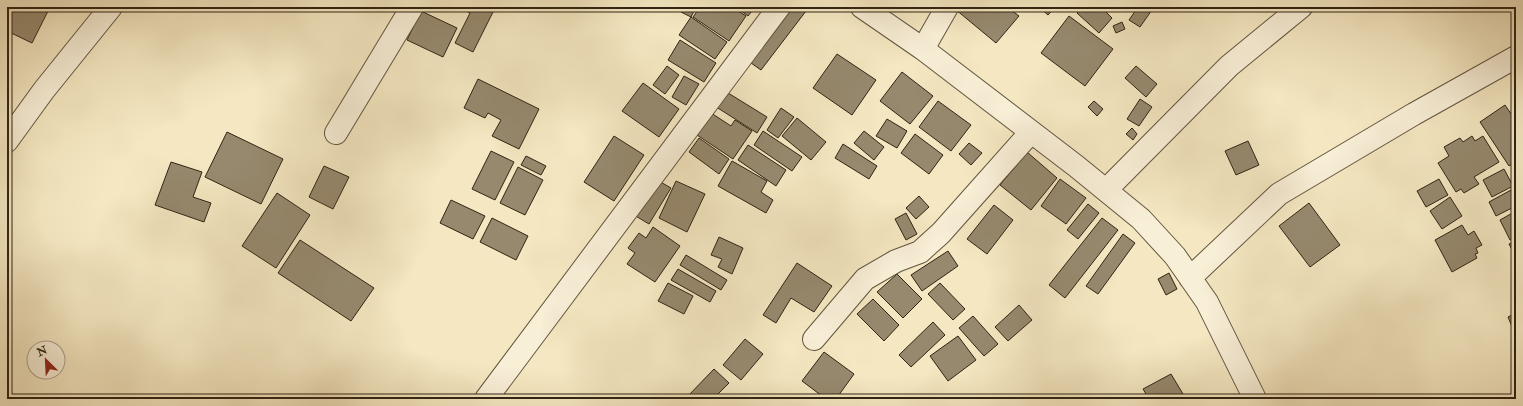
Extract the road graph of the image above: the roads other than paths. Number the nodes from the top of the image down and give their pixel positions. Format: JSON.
{"nodes":[{"id":1,"x":111,"y":7,"type":"edge"},
{"id":2,"x":412,"y":7,"type":"edge"},
{"id":3,"x":779,"y":7,"type":"edge"},
{"id":4,"x":862,"y":7,"type":"edge"},
{"id":5,"x":948,"y":7,"type":"edge"},
{"id":6,"x":1301,"y":7,"type":"edge"},
{"id":7,"x":923,"y":49,"type":"junction"},
{"id":8,"x":1516,"y":57,"type":"edge"},
{"id":9,"x":1031,"y":132,"type":"junction"},
{"id":10,"x":336,"y":133,"type":"dead end"},
{"id":11,"x":7,"y":141,"type":"edge"},
{"id":12,"x":1106,"y":190,"type":"junction"},
{"id":13,"x":1190,"y":278,"type":"junction"},
{"id":14,"x":814,"y":340,"type":"dead end"},
{"id":15,"x":486,"y":399,"type":"edge"},
{"id":16,"x":1255,"y":399,"type":"edge"}],
"edges":[{"from":1,"to":11,"type":"street"},
{"from":2,"to":10,"type":"street"},
{"from":3,"to":15,"type":"street"},
{"from":4,"to":7,"type":"street"},
{"from":5,"to":7,"type":"street"},
{"from":6,"to":12,"type":"street"},
{"from":7,"to":9,"type":"street"},
{"from":8,"to":13,"type":"street"},
{"from":9,"to":12,"type":"street"},
{"from":9,"to":14,"type":"street"},
{"from":12,"to":13,"type":"street"},
{"from":13,"to":16,"type":"street"}]}
